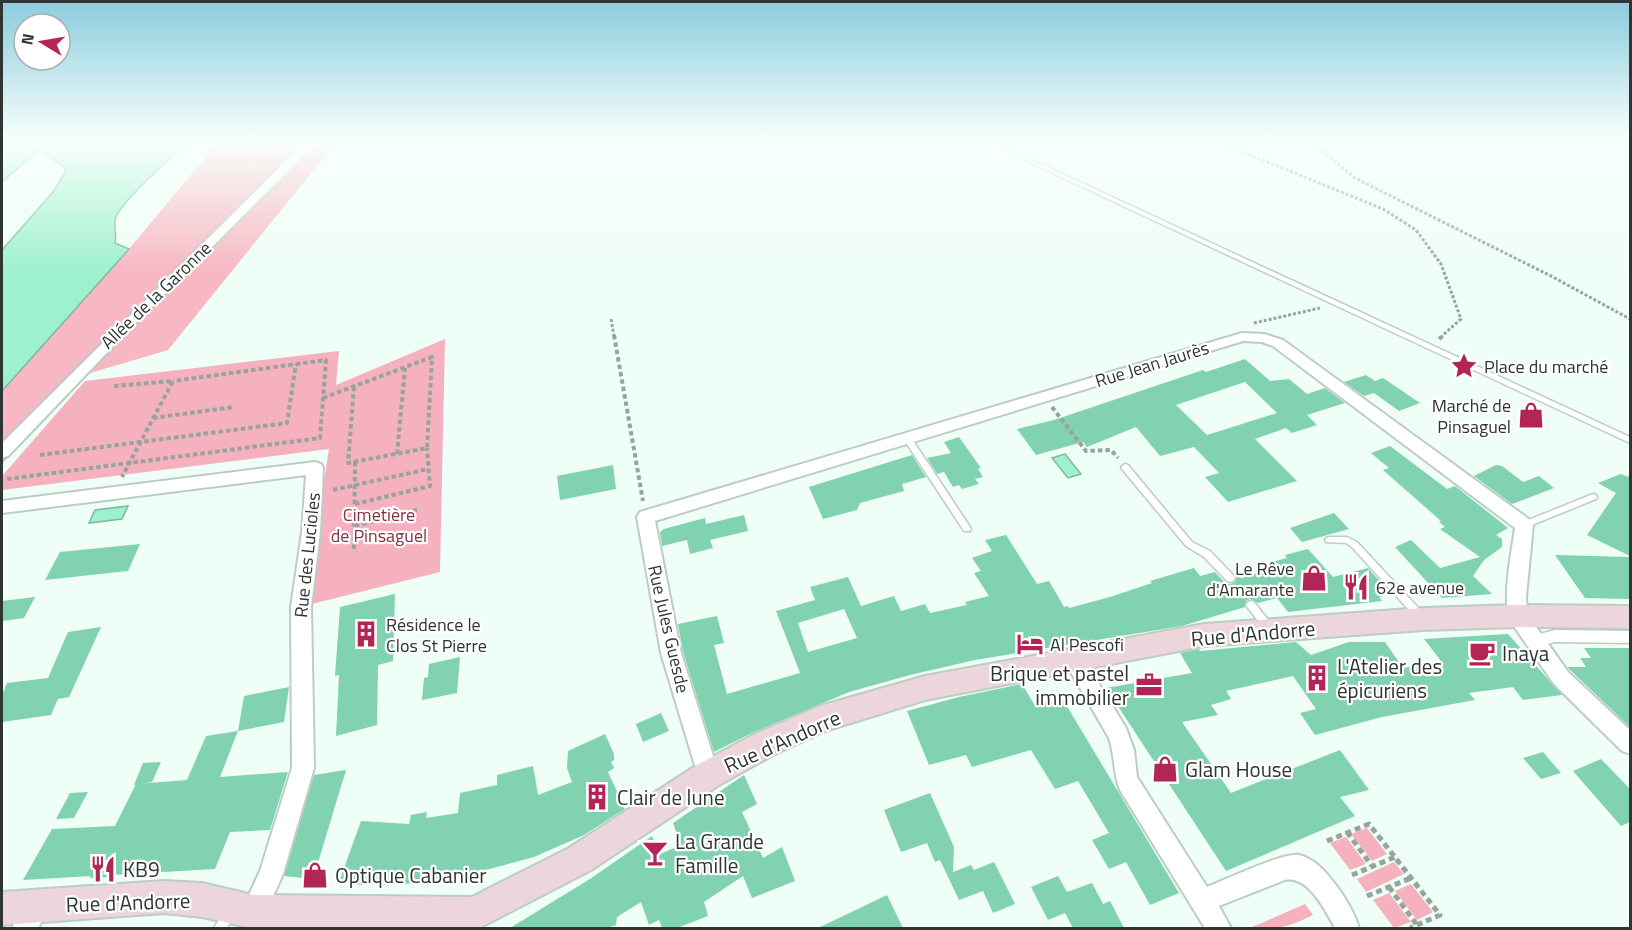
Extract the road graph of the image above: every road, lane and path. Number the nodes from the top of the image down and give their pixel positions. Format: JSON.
{"nodes":[{"id":1,"x":269,"y":184,"type":"edge"},
{"id":2,"x":1079,"y":184,"type":"edge"},
{"id":3,"x":1323,"y":184,"type":"edge"},
{"id":4,"x":1367,"y":184,"type":"edge"},
{"id":5,"x":1334,"y":303,"type":"junction"},
{"id":6,"x":610,"y":319,"type":"dead end"},
{"id":7,"x":1630,"y":319,"type":"edge"},
{"id":8,"x":1242,"y":337,"type":"junction"},
{"id":9,"x":1430,"y":347,"type":"junction"},
{"id":10,"x":296,"y":364,"type":"junction"},
{"id":11,"x":405,"y":368,"type":"junction"},
{"id":12,"x":172,"y":381,"type":"junction"},
{"id":13,"x":114,"y":386,"type":"dead end"},
{"id":14,"x":354,"y":387,"type":"junction"},
{"id":15,"x":1044,"y":397,"type":"junction"},
{"id":16,"x":323,"y":398,"type":"junction"},
{"id":17,"x":234,"y":407,"type":"dead end"},
{"id":18,"x":153,"y":418,"type":"junction"},
{"id":19,"x":908,"y":438,"type":"junction"},
{"id":20,"x":1630,"y":440,"type":"edge"},
{"id":21,"x":140,"y":442,"type":"junction"},
{"id":22,"x":427,"y":448,"type":"junction"},
{"id":23,"x":2,"y":452,"type":"edge"},
{"id":24,"x":397,"y":454,"type":"junction"},
{"id":25,"x":40,"y":455,"type":"dead end"},
{"id":26,"x":355,"y":462,"type":"junction"},
{"id":27,"x":129,"y":463,"type":"junction"},
{"id":28,"x":1125,"y":467,"type":"joint"},
{"id":29,"x":428,"y":469,"type":"junction"},
{"id":30,"x":7,"y":478,"type":"dead end"},
{"id":31,"x":355,"y":485,"type":"junction"},
{"id":32,"x":333,"y":490,"type":"dead end"},
{"id":33,"x":113,"y":494,"type":"junction"},
{"id":34,"x":1593,"y":497,"type":"dead end"},
{"id":35,"x":355,"y":504,"type":"junction"},
{"id":36,"x":2,"y":507,"type":"edge"},
{"id":37,"x":417,"y":510,"type":"dead end"},
{"id":38,"x":646,"y":517,"type":"junction"},
{"id":39,"x":1524,"y":525,"type":"junction"},
{"id":40,"x":355,"y":526,"type":"junction"},
{"id":41,"x":967,"y":529,"type":"dead end"},
{"id":42,"x":1329,"y":540,"type":"dead end"},
{"id":43,"x":354,"y":549,"type":"dead end"},
{"id":44,"x":1230,"y":578,"type":"dead end"},
{"id":45,"x":1251,"y":605,"type":"dead end"},
{"id":46,"x":1518,"y":616,"type":"junction"},
{"id":47,"x":1630,"y":617,"type":"edge"},
{"id":48,"x":1423,"y":619,"type":"junction"},
{"id":49,"x":1271,"y":630,"type":"junction"},
{"id":50,"x":1630,"y":637,"type":"edge"},
{"id":51,"x":1534,"y":640,"type":"junction"},
{"id":52,"x":1075,"y":662,"type":"junction"},
{"id":53,"x":1630,"y":744,"type":"edge"},
{"id":54,"x":708,"y":775,"type":"junction"},
{"id":55,"x":1347,"y":832,"type":"junction"},
{"id":56,"x":1327,"y":841,"type":"dead end"},
{"id":57,"x":1395,"y":856,"type":"junction"},
{"id":58,"x":1372,"y":866,"type":"junction"},
{"id":59,"x":1352,"y":875,"type":"dead end"},
{"id":60,"x":1411,"y":878,"type":"junction"},
{"id":61,"x":1389,"y":887,"type":"junction"},
{"id":62,"x":1367,"y":896,"type":"dead end"},
{"id":63,"x":1202,"y":901,"type":"junction"},
{"id":64,"x":2,"y":909,"type":"edge"},
{"id":65,"x":236,"y":916,"type":"edge"},
{"id":66,"x":31,"y":917,"type":"edge"},
{"id":67,"x":471,"y":921,"type":"edge"},
{"id":68,"x":1418,"y":925,"type":"junction"},
{"id":69,"x":1219,"y":928,"type":"edge"},
{"id":70,"x":1347,"y":928,"type":"edge"},
{"id":71,"x":1410,"y":928,"type":"edge"}],
"edges":[{"from":1,"to":23,"type":"street","name":"Allée de la Garonne"},
{"from":2,"to":5,"type":"lane"},
{"from":3,"to":9,"type":"path"},
{"from":4,"to":7,"type":"path"},
{"from":5,"to":8,"type":"path"},
{"from":5,"to":9,"type":"lane"},
{"from":6,"to":38,"type":"path"},
{"from":8,"to":15,"type":"street","name":"Rue Jean Jaurès"},
{"from":8,"to":39,"type":"street","name":"Rue Jean Jaurès"},
{"from":9,"to":20,"type":"lane"},
{"from":10,"to":12,"type":"path"},
{"from":10,"to":16,"type":"path"},
{"from":10,"to":21,"type":"path"},
{"from":11,"to":14,"type":"path"},
{"from":11,"to":22,"type":"path"},
{"from":11,"to":24,"type":"path"},
{"from":12,"to":13,"type":"path"},
{"from":12,"to":18,"type":"path"},
{"from":14,"to":16,"type":"path"},
{"from":14,"to":26,"type":"path"},
{"from":15,"to":19,"type":"street","name":"Rue Jean Jaurès"},
{"from":15,"to":28,"type":"path"},
{"from":16,"to":27,"type":"path"},
{"from":17,"to":18,"type":"path"},
{"from":18,"to":21,"type":"path"},
{"from":19,"to":38,"type":"street","name":"Rue Jean Jaurès"},
{"from":19,"to":41,"type":"lane"},
{"from":21,"to":25,"type":"path"},
{"from":21,"to":27,"type":"path"},
{"from":22,"to":24,"type":"path"},
{"from":22,"to":29,"type":"path"},
{"from":24,"to":26,"type":"path"},
{"from":26,"to":31,"type":"path"},
{"from":27,"to":30,"type":"path"},
{"from":27,"to":33,"type":"path"},
{"from":28,"to":44,"type":"lane"},
{"from":29,"to":31,"type":"path"},
{"from":29,"to":35,"type":"path"},
{"from":31,"to":32,"type":"path"},
{"from":31,"to":35,"type":"path"},
{"from":33,"to":36,"type":"street","name":"Rue des Lucioles"},
{"from":33,"to":65,"type":"street","name":"Rue des Lucioles"},
{"from":34,"to":39,"type":"lane"},
{"from":35,"to":40,"type":"path"},
{"from":37,"to":40,"type":"path"},
{"from":38,"to":54,"type":"street","name":"Rue Jules Guesde"},
{"from":39,"to":46,"type":"street"},
{"from":40,"to":43,"type":"path"},
{"from":42,"to":48,"type":"lane"},
{"from":45,"to":49,"type":"lane"},
{"from":46,"to":47,"type":"main road","name":"Rue d'Andorre"},
{"from":46,"to":48,"type":"main road","name":"Rue d'Andorre"},
{"from":46,"to":51,"type":"street"},
{"from":48,"to":49,"type":"main road","name":"Rue d'Andorre"},
{"from":49,"to":52,"type":"main road","name":"Rue d'Andorre"},
{"from":50,"to":51,"type":"street"},
{"from":51,"to":53,"type":"street"},
{"from":52,"to":54,"type":"main road","name":"Rue d'Andorre"},
{"from":52,"to":63,"type":"street"},
{"from":54,"to":67,"type":"main road","name":"Rue d'Andorre"},
{"from":55,"to":56,"type":"path"},
{"from":55,"to":57,"type":"path"},
{"from":55,"to":58,"type":"path"},
{"from":57,"to":58,"type":"path"},
{"from":57,"to":60,"type":"path"},
{"from":58,"to":59,"type":"path"},
{"from":60,"to":61,"type":"path"},
{"from":60,"to":68,"type":"path"},
{"from":61,"to":62,"type":"path"},
{"from":61,"to":68,"type":"path"},
{"from":63,"to":69,"type":"street"},
{"from":63,"to":70,"type":"street"},
{"from":64,"to":66,"type":"main road","name":"Rue d'Andorre"},
{"from":65,"to":66,"type":"main road","name":"Rue d'Andorre"},
{"from":65,"to":67,"type":"main road","name":"Rue d'Andorre"},
{"from":68,"to":71,"type":"path"}]}
